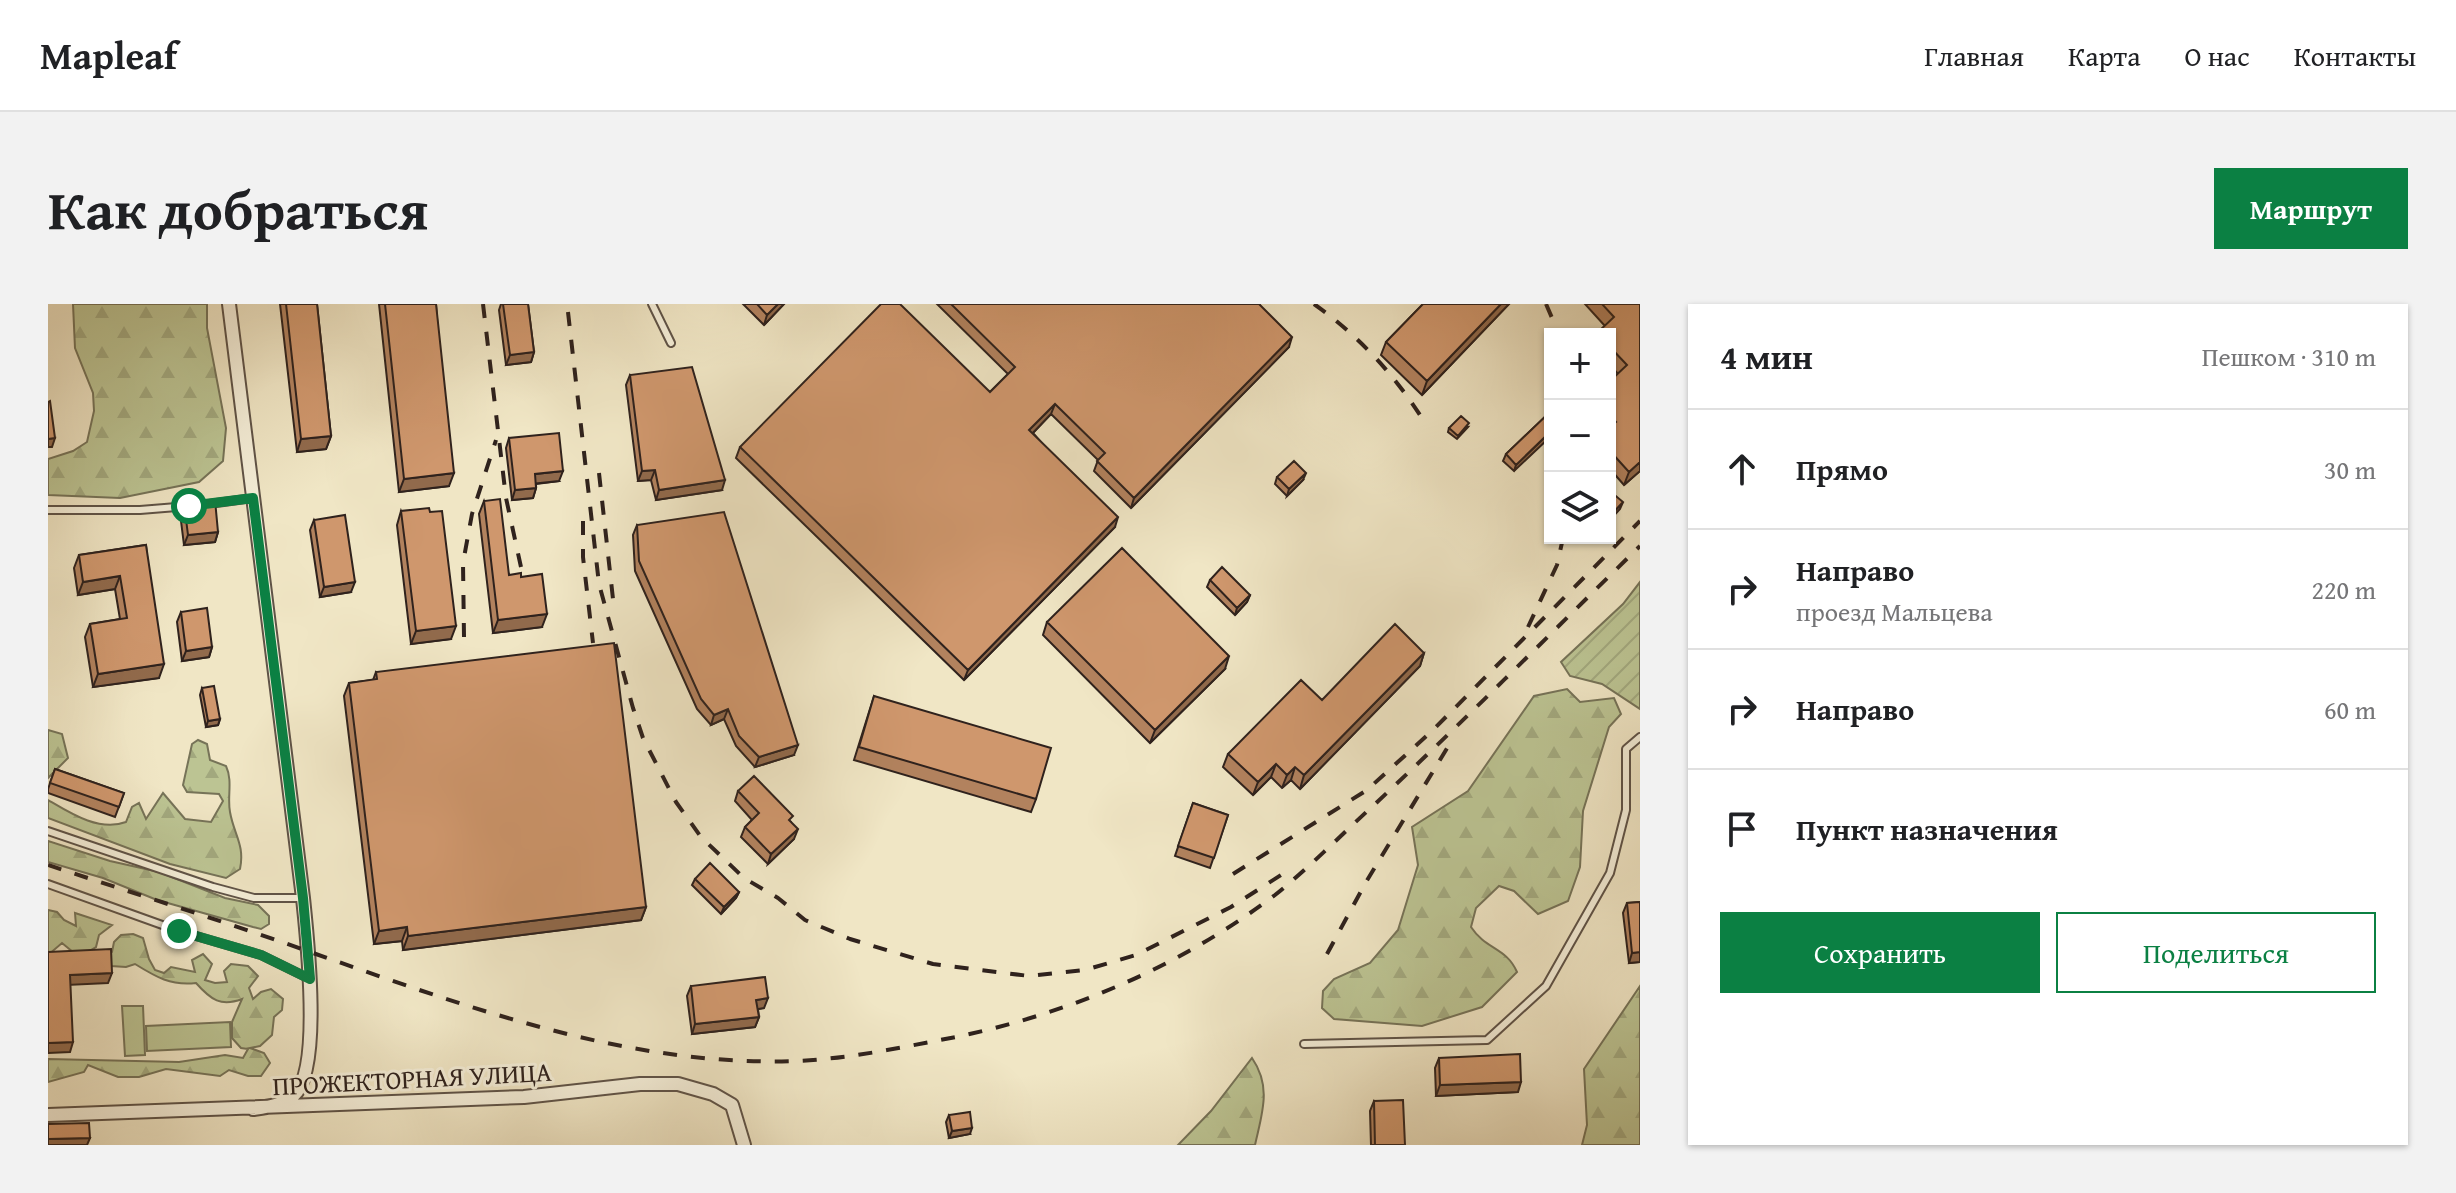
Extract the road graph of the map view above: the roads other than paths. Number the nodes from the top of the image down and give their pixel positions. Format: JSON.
{"nodes":[{"id":1,"x":229,"y":304,"type":"edge"},
{"id":2,"x":652,"y":304,"type":"edge"},
{"id":3,"x":671,"y":343,"type":"dead end"},
{"id":4,"x":253,"y":498,"type":"junction"},
{"id":5,"x":48,"y":510,"type":"edge"},
{"id":6,"x":1640,"y":737,"type":"edge"},
{"id":7,"x":48,"y":831,"type":"edge"},
{"id":8,"x":48,"y":884,"type":"edge"},
{"id":9,"x":303,"y":898,"type":"junction"},
{"id":10,"x":310,"y":979,"type":"junction"},
{"id":11,"x":1304,"y":1044,"type":"dead end"},
{"id":12,"x":253,"y":1109,"type":"junction"},
{"id":13,"x":48,"y":1115,"type":"edge"},
{"id":14,"x":744,"y":1145,"type":"edge"}],
"edges":[{"from":1,"to":4,"type":"street"},
{"from":2,"to":3,"type":"lane"},
{"from":4,"to":5,"type":"lane"},
{"from":4,"to":9,"type":"street"},
{"from":6,"to":11,"type":"lane"},
{"from":7,"to":9,"type":"lane"},
{"from":8,"to":10,"type":"lane"},
{"from":9,"to":10,"type":"street"},
{"from":10,"to":12,"type":"street"},
{"from":12,"to":13,"type":"street","name":"ПРОЖЕКТОРНАЯ УЛИЦА"},
{"from":12,"to":14,"type":"street","name":"ПРОЖЕКТОРНАЯ УЛИЦА"}]}
